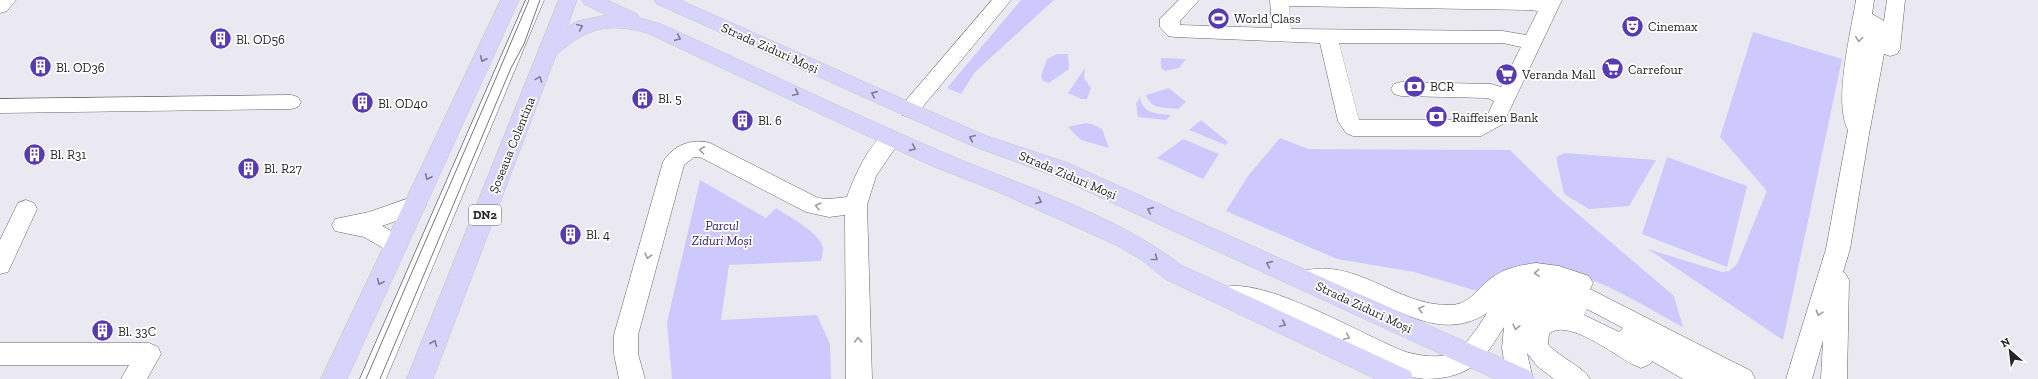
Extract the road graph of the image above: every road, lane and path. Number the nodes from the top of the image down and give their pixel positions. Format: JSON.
{"nodes":[{"id":1,"x":7,"y":0,"type":"edge"},
{"id":2,"x":510,"y":0,"type":"edge"},
{"id":3,"x":525,"y":0,"type":"edge"},
{"id":4,"x":535,"y":0,"type":"edge"},
{"id":5,"x":568,"y":0,"type":"edge"},
{"id":6,"x":590,"y":0,"type":"edge"},
{"id":7,"x":664,"y":0,"type":"edge"},
{"id":8,"x":1002,"y":0,"type":"edge"},
{"id":9,"x":1190,"y":0,"type":"edge"},
{"id":10,"x":1278,"y":0,"type":"edge"},
{"id":11,"x":1282,"y":0,"type":"edge"},
{"id":12,"x":1865,"y":0,"type":"edge"},
{"id":13,"x":1896,"y":0,"type":"edge"},
{"id":14,"x":1551,"y":4,"type":"edge"},
{"id":15,"x":0,"y":7,"type":"edge"},
{"id":16,"x":1870,"y":20,"type":"dead end"},
{"id":17,"x":499,"y":24,"type":"junction"},
{"id":18,"x":642,"y":24,"type":"junction"},
{"id":19,"x":1282,"y":36,"type":"junction"},
{"id":20,"x":1328,"y":38,"type":"junction"},
{"id":21,"x":1532,"y":43,"type":"junction"},
{"id":22,"x":549,"y":50,"type":"junction"},
{"id":23,"x":1870,"y":80,"type":"junction"},
{"id":24,"x":1401,"y":89,"type":"dead end"},
{"id":25,"x":1506,"y":98,"type":"junction"},
{"id":26,"x":291,"y":102,"type":"dead end"},
{"id":27,"x":0,"y":106,"type":"edge"},
{"id":28,"x":909,"y":110,"type":"junction"},
{"id":29,"x":1858,"y":134,"type":"junction"},
{"id":30,"x":891,"y":138,"type":"junction"},
{"id":31,"x":415,"y":205,"type":"junction"},
{"id":32,"x":856,"y":205,"type":"junction"},
{"id":33,"x":26,"y":209,"type":"dead end"},
{"id":34,"x":396,"y":246,"type":"junction"},
{"id":35,"x":1838,"y":249,"type":"junction"},
{"id":36,"x":0,"y":265,"type":"edge"},
{"id":37,"x":1304,"y":280,"type":"junction"},
{"id":38,"x":1219,"y":294,"type":"junction"},
{"id":39,"x":0,"y":354,"type":"edge"},
{"id":40,"x":1469,"y":356,"type":"junction"},
{"id":41,"x":134,"y":379,"type":"edge"},
{"id":42,"x":334,"y":379,"type":"edge"},
{"id":43,"x":373,"y":379,"type":"edge"},
{"id":44,"x":420,"y":379,"type":"edge"},
{"id":45,"x":632,"y":379,"type":"edge"},
{"id":46,"x":859,"y":379,"type":"edge"},
{"id":47,"x":1401,"y":379,"type":"edge"},
{"id":48,"x":1520,"y":379,"type":"edge"},
{"id":49,"x":1577,"y":379,"type":"edge"},
{"id":50,"x":1681,"y":379,"type":"edge"},
{"id":51,"x":1706,"y":379,"type":"edge"},
{"id":52,"x":1742,"y":379,"type":"edge"},
{"id":53,"x":1760,"y":379,"type":"edge"},
{"id":54,"x":1799,"y":379,"type":"edge"},
{"id":55,"x":1834,"y":379,"type":"edge"}],
"edges":[{"from":1,"to":15,"type":"street"},
{"from":2,"to":17,"type":"main road"},
{"from":3,"to":17,"type":"main road"},
{"from":4,"to":43,"type":"street"},
{"from":5,"to":22,"type":"main road","name":"Șoseaua Colentina","number":"DN2"},
{"from":6,"to":18,"type":"main road"},
{"from":28,"to":7,"type":"main road","name":"Strada Ziduri Moși","one_way":true},
{"from":8,"to":28,"type":"street"},
{"from":9,"to":19,"type":"street"},
{"from":10,"to":19,"type":"street"},
{"from":11,"to":14,"type":"street"},
{"from":12,"to":29,"type":"street","one_way":true},
{"from":13,"to":23,"type":"street"},
{"from":14,"to":21,"type":"street"},
{"from":16,"to":23,"type":"street"},
{"from":17,"to":31,"type":"main road","one_way":true},
{"from":22,"to":18,"type":"main road","one_way":true},
{"from":18,"to":30,"type":"main road","one_way":true},
{"from":19,"to":20,"type":"street"},
{"from":20,"to":21,"type":"street"},
{"from":20,"to":25,"type":"street"},
{"from":21,"to":25,"type":"street"},
{"from":44,"to":22,"type":"main road","name":"Șoseaua Colentina","number":"DN2","one_way":true},
{"from":23,"to":29,"type":"street"},
{"from":24,"to":25,"type":"street"},
{"from":26,"to":27,"type":"street"},
{"from":37,"to":28,"type":"main road","name":"Strada Ziduri Moși","one_way":true},
{"from":29,"to":35,"type":"street"},
{"from":30,"to":32,"type":"street"},
{"from":30,"to":38,"type":"main road","one_way":true},
{"from":31,"to":34,"type":"main road"},
{"from":31,"to":34,"type":"street"},
{"from":32,"to":45,"type":"street","one_way":true},
{"from":46,"to":32,"type":"street","one_way":true},
{"from":33,"to":36,"type":"street"},
{"from":34,"to":42,"type":"main road","one_way":true},
{"from":35,"to":54,"type":"street","one_way":true},
{"from":35,"to":55,"type":"street"},
{"from":37,"to":40,"type":"main road","name":"Strada Ziduri Moși"},
{"from":53,"to":37,"type":"street","one_way":true},
{"from":38,"to":40,"type":"street","one_way":true},
{"from":38,"to":47,"type":"main road","one_way":true},
{"from":39,"to":41,"type":"street"},
{"from":40,"to":48,"type":"main road","name":"Strada Ziduri Moși"},
{"from":40,"to":52,"type":"street"},
{"from":51,"to":48,"type":"street","one_way":true},
{"from":49,"to":50,"type":"street"}]}
